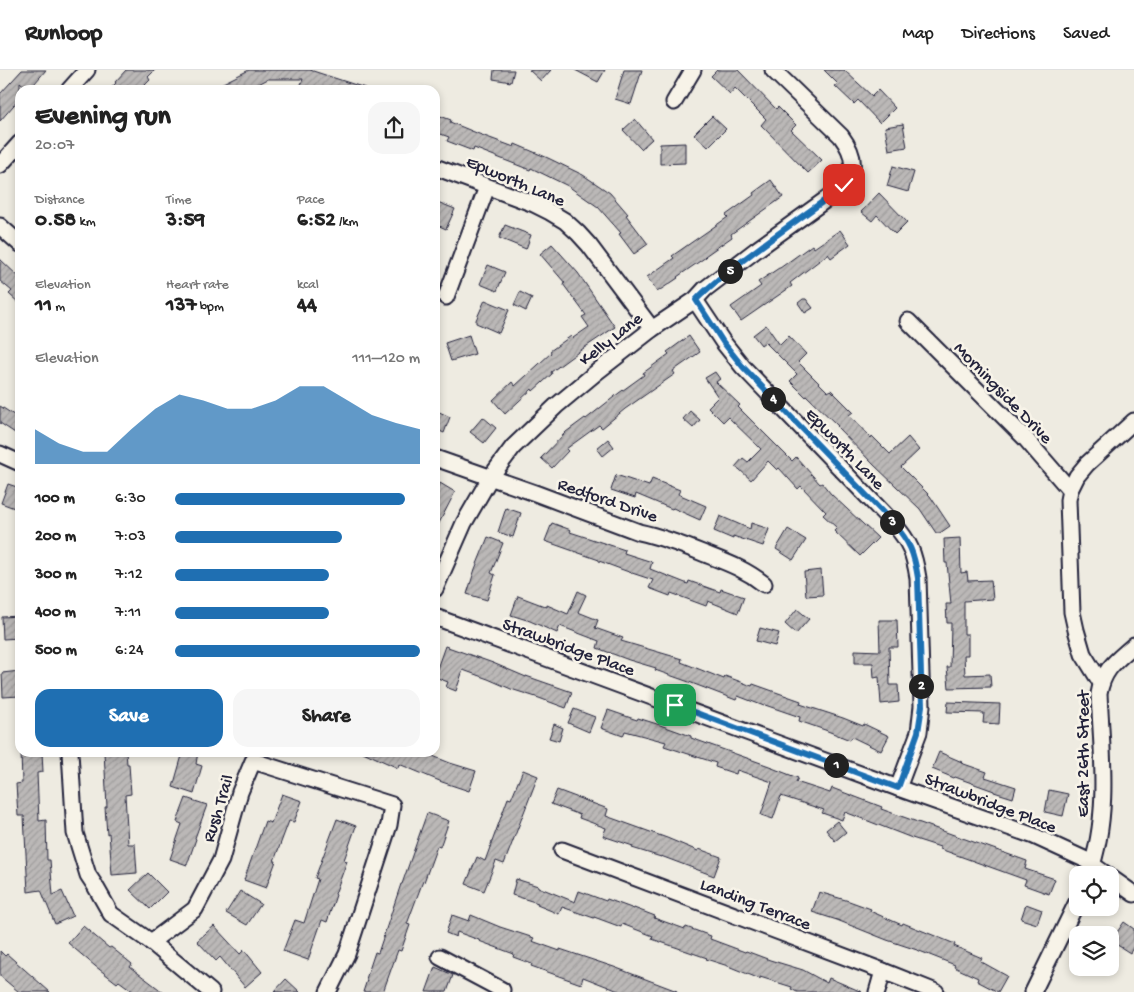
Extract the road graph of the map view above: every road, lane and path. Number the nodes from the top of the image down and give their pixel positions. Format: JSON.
{"nodes":[{"id":1,"x":87,"y":70,"type":"edge"},
{"id":2,"x":693,"y":70,"type":"edge"},
{"id":3,"x":773,"y":70,"type":"edge"},
{"id":4,"x":74,"y":85,"type":"edge"},
{"id":5,"x":674,"y":102,"type":"dead end"},
{"id":6,"x":15,"y":148,"type":"edge"},
{"id":7,"x":0,"y":165,"type":"edge"},
{"id":8,"x":440,"y":169,"type":"edge"},
{"id":9,"x":487,"y":187,"type":"junction"},
{"id":10,"x":0,"y":226,"type":"edge"},
{"id":11,"x":15,"y":240,"type":"edge"},
{"id":12,"x":446,"y":297,"type":"dead end"},
{"id":13,"x":696,"y":300,"type":"junction"},
{"id":14,"x":908,"y":321,"type":"dead end"},
{"id":15,"x":652,"y":329,"type":"junction"},
{"id":16,"x":1134,"y":421,"type":"edge"},
{"id":17,"x":0,"y":454,"type":"edge"},
{"id":18,"x":440,"y":460,"type":"edge"},
{"id":19,"x":15,"y":461,"type":"edge"},
{"id":20,"x":490,"y":478,"type":"junction"},
{"id":21,"x":1070,"y":490,"type":"junction"},
{"id":22,"x":440,"y":578,"type":"edge"},
{"id":23,"x":764,"y":584,"type":"dead end"},
{"id":24,"x":440,"y":619,"type":"edge"},
{"id":25,"x":1134,"y":645,"type":"edge"},
{"id":26,"x":1101,"y":683,"type":"junction"},
{"id":27,"x":70,"y":757,"type":"edge"},
{"id":28,"x":898,"y":788,"type":"junction"},
{"id":29,"x":562,"y":850,"type":"dead end"},
{"id":30,"x":1088,"y":866,"type":"edge"},
{"id":31,"x":1092,"y":866,"type":"edge"},
{"id":32,"x":1119,"y":884,"type":"edge"},
{"id":33,"x":1134,"y":894,"type":"edge"},
{"id":34,"x":1070,"y":916,"type":"edge"},
{"id":35,"x":151,"y":942,"type":"junction"},
{"id":36,"x":440,"y":957,"type":"dead end"},
{"id":37,"x":883,"y":971,"type":"junction"},
{"id":38,"x":501,"y":991,"type":"edge"},
{"id":39,"x":211,"y":992,"type":"edge"},
{"id":40,"x":328,"y":992,"type":"edge"},
{"id":41,"x":877,"y":992,"type":"edge"},
{"id":42,"x":936,"y":992,"type":"edge"},
{"id":43,"x":1033,"y":992,"type":"edge"}],
"edges":[{"from":1,"to":4,"type":"street"},
{"from":2,"to":5,"type":"street"},
{"from":3,"to":13,"type":"street","name":"Kelly Lane"},
{"from":6,"to":7,"type":"street"},
{"from":8,"to":9,"type":"street","name":"Epworth Lane"},
{"from":9,"to":12,"type":"street"},
{"from":9,"to":15,"type":"street","name":"Epworth Lane"},
{"from":10,"to":11,"type":"street"},
{"from":13,"to":15,"type":"street","name":"Kelly Lane"},
{"from":13,"to":28,"type":"street","name":"Epworth Lane"},
{"from":14,"to":21,"type":"street","name":"Morningside Drive"},
{"from":15,"to":20,"type":"street","name":"Kelly Lane"},
{"from":16,"to":21,"type":"street"},
{"from":17,"to":19,"type":"street"},
{"from":18,"to":20,"type":"street","name":"Redford Drive"},
{"from":20,"to":22,"type":"street","name":"Kelly Lane"},
{"from":20,"to":23,"type":"street","name":"Redford Drive"},
{"from":21,"to":26,"type":"street"},
{"from":24,"to":28,"type":"street","name":"Strawbridge Place"},
{"from":25,"to":26,"type":"street","name":"East 26th Street"},
{"from":26,"to":31,"type":"street","name":"East 26th Street"},
{"from":27,"to":35,"type":"street"},
{"from":28,"to":30,"type":"street","name":"Strawbridge Place"},
{"from":29,"to":37,"type":"street","name":"Landing Terrace"},
{"from":32,"to":33,"type":"street","name":"Strawbridge Place"},
{"from":34,"to":43,"type":"street"},
{"from":35,"to":39,"type":"street"},
{"from":35,"to":40,"type":"street","name":"Rush Trail"},
{"from":36,"to":38,"type":"street"},
{"from":37,"to":41,"type":"street"},
{"from":37,"to":42,"type":"street","name":"Landing Terrace"}]}
